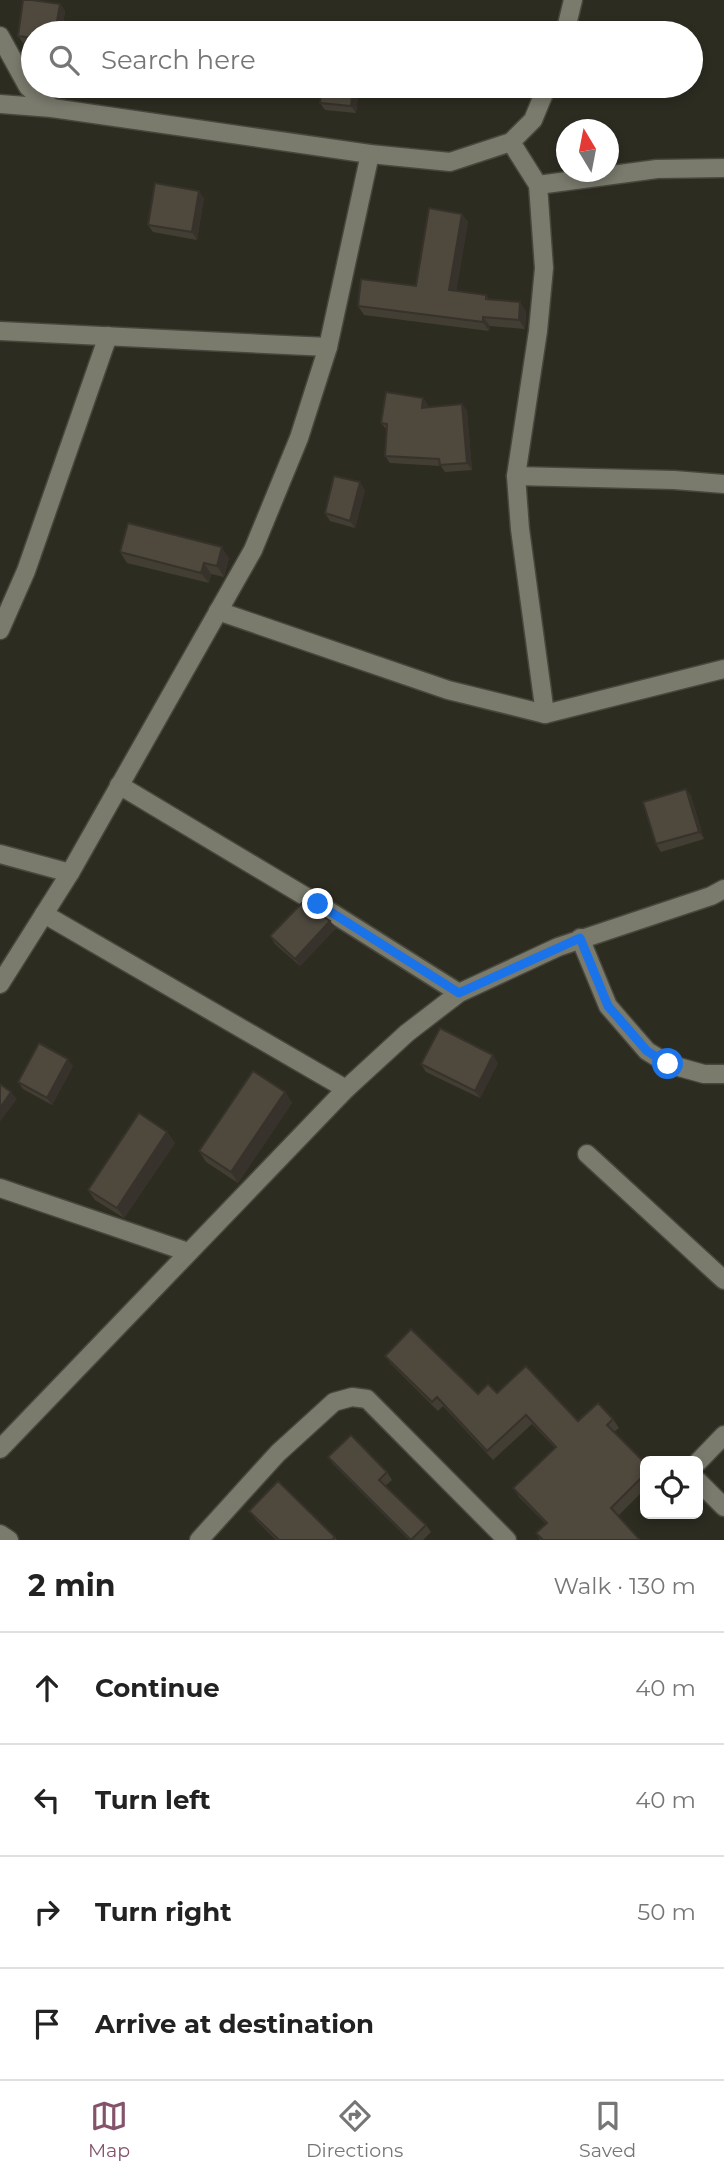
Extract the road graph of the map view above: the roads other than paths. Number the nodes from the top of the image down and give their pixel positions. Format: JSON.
{"nodes":[{"id":1,"x":573,"y":0,"type":"edge"},
{"id":2,"x":568,"y":21,"type":"edge"},
{"id":3,"x":0,"y":36,"type":"edge"},
{"id":4,"x":21,"y":76,"type":"edge"},
{"id":5,"x":40,"y":98,"type":"edge"},
{"id":6,"x":542,"y":98,"type":"edge"},
{"id":7,"x":0,"y":104,"type":"edge"},
{"id":8,"x":52,"y":108,"type":"junction"},
{"id":9,"x":511,"y":142,"type":"junction"},
{"id":10,"x":370,"y":154,"type":"junction"},
{"id":11,"x":724,"y":169,"type":"edge"},
{"id":12,"x":538,"y":185,"type":"junction"},
{"id":13,"x":0,"y":331,"type":"edge"},
{"id":14,"x":108,"y":336,"type":"junction"},
{"id":15,"x":328,"y":347,"type":"junction"},
{"id":16,"x":516,"y":476,"type":"junction"},
{"id":17,"x":724,"y":484,"type":"edge"},
{"id":18,"x":218,"y":611,"type":"junction"},
{"id":19,"x":0,"y":630,"type":"edge"},
{"id":20,"x":724,"y":669,"type":"edge"},
{"id":21,"x":545,"y":715,"type":"junction"},
{"id":22,"x":119,"y":785,"type":"junction"},
{"id":23,"x":0,"y":854,"type":"edge"},
{"id":24,"x":70,"y":873,"type":"junction"},
{"id":25,"x":724,"y":889,"type":"edge"},
{"id":26,"x":44,"y":915,"type":"junction"},
{"id":27,"x":580,"y":938,"type":"junction"},
{"id":28,"x":0,"y":984,"type":"edge"},
{"id":29,"x":459,"y":993,"type":"junction"},
{"id":30,"x":724,"y":1074,"type":"edge"},
{"id":31,"x":346,"y":1089,"type":"junction"},
{"id":32,"x":587,"y":1154,"type":"dead end"},
{"id":33,"x":0,"y":1188,"type":"edge"},
{"id":34,"x":188,"y":1252,"type":"junction"},
{"id":35,"x":724,"y":1280,"type":"edge"},
{"id":36,"x":724,"y":1435,"type":"edge"},
{"id":37,"x":0,"y":1449,"type":"edge"},
{"id":38,"x":703,"y":1457,"type":"edge"},
{"id":39,"x":703,"y":1486,"type":"edge"},
{"id":40,"x":724,"y":1507,"type":"edge"},
{"id":41,"x":0,"y":1534,"type":"edge"},
{"id":42,"x":9,"y":1540,"type":"edge"},
{"id":43,"x":199,"y":1540,"type":"edge"},
{"id":44,"x":507,"y":1540,"type":"edge"}],
"edges":[{"from":1,"to":2,"type":"street"},
{"from":3,"to":4,"type":"street"},
{"from":5,"to":8,"type":"street"},
{"from":6,"to":9,"type":"street"},
{"from":7,"to":8,"type":"street"},
{"from":8,"to":10,"type":"street"},
{"from":9,"to":10,"type":"street"},
{"from":9,"to":12,"type":"street"},
{"from":10,"to":15,"type":"street"},
{"from":11,"to":12,"type":"street"},
{"from":12,"to":16,"type":"street"},
{"from":13,"to":14,"type":"street"},
{"from":14,"to":15,"type":"street"},
{"from":14,"to":19,"type":"street"},
{"from":15,"to":18,"type":"street"},
{"from":16,"to":17,"type":"street"},
{"from":16,"to":21,"type":"street"},
{"from":18,"to":21,"type":"street"},
{"from":18,"to":22,"type":"street"},
{"from":20,"to":21,"type":"street"},
{"from":22,"to":24,"type":"street"},
{"from":22,"to":29,"type":"street"},
{"from":23,"to":24,"type":"street"},
{"from":24,"to":26,"type":"street"},
{"from":25,"to":27,"type":"street"},
{"from":26,"to":28,"type":"street"},
{"from":26,"to":31,"type":"street"},
{"from":27,"to":29,"type":"street"},
{"from":27,"to":30,"type":"street"},
{"from":29,"to":31,"type":"street"},
{"from":31,"to":34,"type":"street"},
{"from":32,"to":35,"type":"street"},
{"from":33,"to":34,"type":"street"},
{"from":34,"to":37,"type":"street"},
{"from":36,"to":38,"type":"street"},
{"from":39,"to":40,"type":"street"},
{"from":41,"to":42,"type":"street"},
{"from":43,"to":44,"type":"street"}]}
